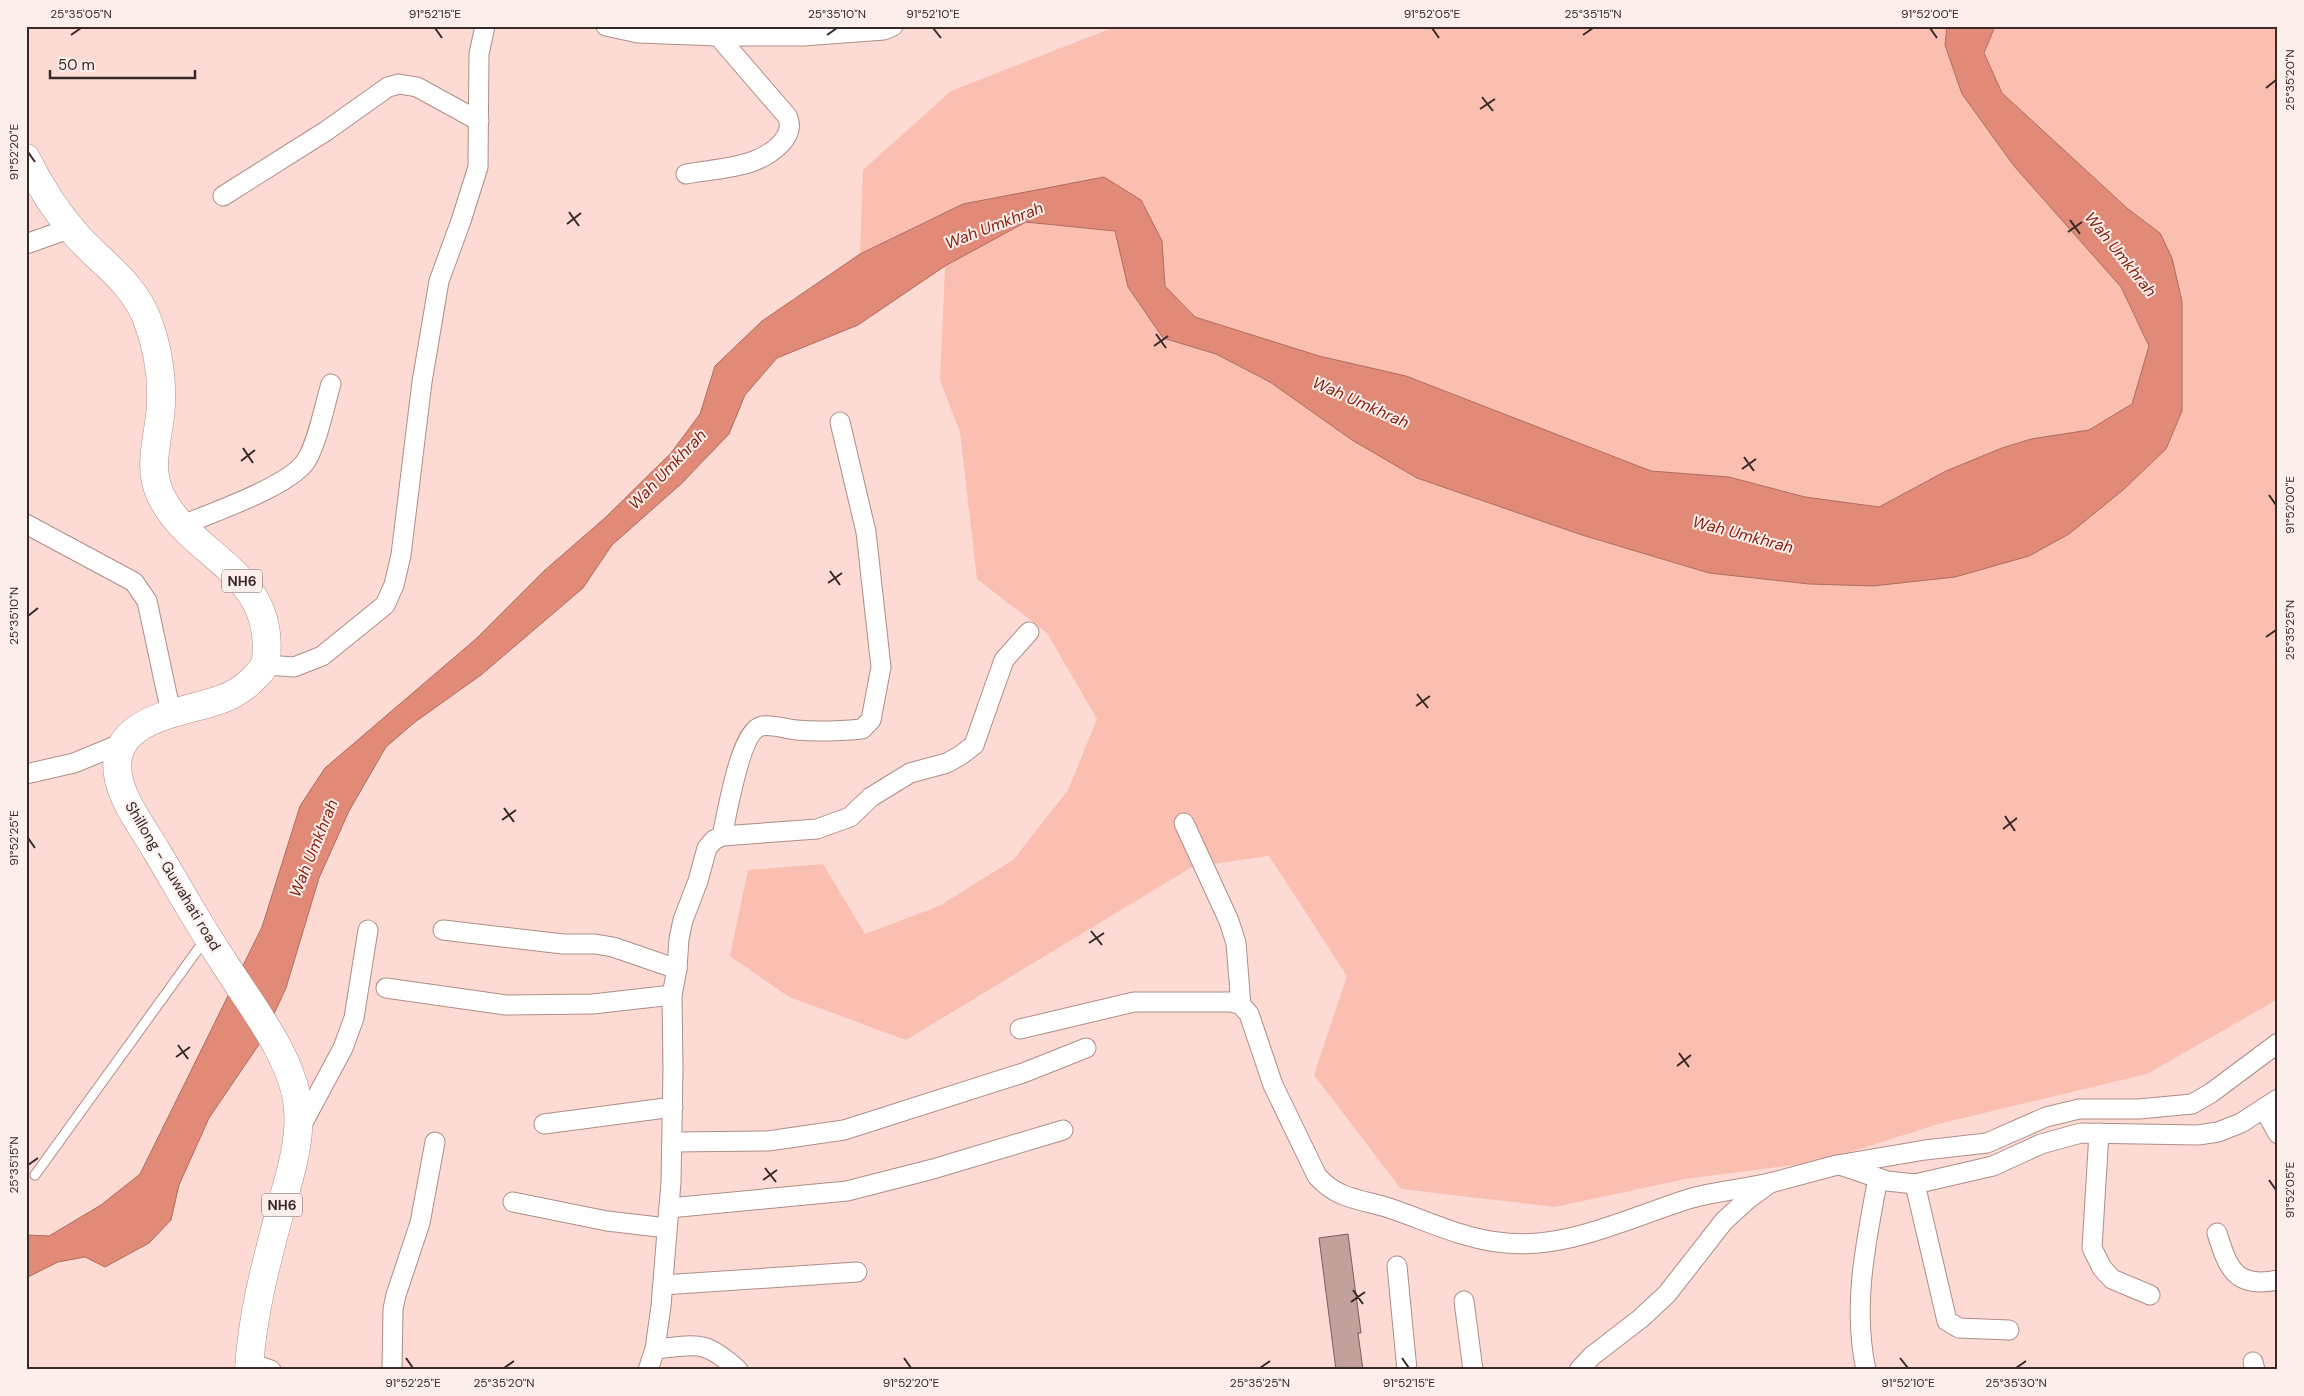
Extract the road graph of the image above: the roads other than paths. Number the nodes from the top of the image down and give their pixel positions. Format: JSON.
{"nodes":[{"id":1,"x":485,"y":26,"type":"edge"},
{"id":2,"x":606,"y":26,"type":"edge"},
{"id":3,"x":893,"y":26,"type":"edge"},
{"id":4,"x":669,"y":30,"type":"edge"},
{"id":5,"x":718,"y":36,"type":"junction"},
{"id":6,"x":479,"y":121,"type":"junction"},
{"id":7,"x":26,"y":158,"type":"edge"},
{"id":8,"x":686,"y":174,"type":"dead end"},
{"id":9,"x":223,"y":196,"type":"dead end"},
{"id":10,"x":71,"y":228,"type":"junction"},
{"id":11,"x":26,"y":244,"type":"edge"},
{"id":12,"x":331,"y":384,"type":"dead end"},
{"id":13,"x":840,"y":422,"type":"dead end"},
{"id":14,"x":26,"y":524,"type":"edge"},
{"id":15,"x":183,"y":525,"type":"junction"},
{"id":16,"x":1030,"y":632,"type":"dead end"},
{"id":17,"x":266,"y":665,"type":"junction"},
{"id":18,"x":171,"y":713,"type":"junction"},
{"id":19,"x":125,"y":742,"type":"junction"},
{"id":20,"x":26,"y":774,"type":"edge"},
{"id":21,"x":1184,"y":822,"type":"dead end"},
{"id":22,"x":722,"y":836,"type":"junction"},
{"id":23,"x":368,"y":930,"type":"dead end"},
{"id":24,"x":443,"y":930,"type":"dead end"},
{"id":25,"x":214,"y":948,"type":"junction"},
{"id":26,"x":677,"y":969,"type":"junction"},
{"id":27,"x":386,"y":988,"type":"dead end"},
{"id":28,"x":672,"y":995,"type":"junction"},
{"id":29,"x":1241,"y":1005,"type":"junction"},
{"id":30,"x":1020,"y":1029,"type":"dead end"},
{"id":31,"x":2278,"y":1043,"type":"edge"},
{"id":32,"x":1086,"y":1048,"type":"dead end"},
{"id":33,"x":2271,"y":1104,"type":"edge"},
{"id":34,"x":673,"y":1107,"type":"junction"},
{"id":35,"x":544,"y":1124,"type":"dead end"},
{"id":36,"x":1063,"y":1130,"type":"dead end"},
{"id":37,"x":298,"y":1132,"type":"junction"},
{"id":38,"x":2099,"y":1133,"type":"junction"},
{"id":39,"x":2278,"y":1134,"type":"edge"},
{"id":40,"x":435,"y":1142,"type":"dead end"},
{"id":41,"x":672,"y":1142,"type":"junction"},
{"id":42,"x":1837,"y":1165,"type":"junction"},
{"id":43,"x":36,"y":1175,"type":"dead end"},
{"id":44,"x":1878,"y":1178,"type":"junction"},
{"id":45,"x":1770,"y":1183,"type":"junction"},
{"id":46,"x":1915,"y":1184,"type":"junction"},
{"id":47,"x":513,"y":1202,"type":"dead end"},
{"id":48,"x":669,"y":1208,"type":"junction"},
{"id":49,"x":667,"y":1228,"type":"junction"},
{"id":50,"x":2217,"y":1233,"type":"dead end"},
{"id":51,"x":1397,"y":1266,"type":"dead end"},
{"id":52,"x":857,"y":1272,"type":"dead end"},
{"id":53,"x":2278,"y":1280,"type":"edge"},
{"id":54,"x":663,"y":1285,"type":"junction"},
{"id":55,"x":2150,"y":1295,"type":"dead end"},
{"id":56,"x":1464,"y":1301,"type":"dead end"},
{"id":57,"x":2009,"y":1330,"type":"dead end"},
{"id":58,"x":655,"y":1349,"type":"junction"},
{"id":59,"x":256,"y":1368,"type":"edge"},
{"id":60,"x":392,"y":1370,"type":"edge"},
{"id":61,"x":648,"y":1370,"type":"edge"},
{"id":62,"x":738,"y":1370,"type":"edge"},
{"id":63,"x":1407,"y":1370,"type":"edge"},
{"id":64,"x":1474,"y":1370,"type":"edge"},
{"id":65,"x":1579,"y":1370,"type":"edge"},
{"id":66,"x":1866,"y":1370,"type":"edge"}],
"edges":[{"from":1,"to":6,"type":"street"},
{"from":2,"to":4,"type":"street"},
{"from":3,"to":5,"type":"street"},
{"from":4,"to":5,"type":"street"},
{"from":5,"to":8,"type":"street"},
{"from":6,"to":9,"type":"street"},
{"from":6,"to":17,"type":"street"},
{"from":7,"to":10,"type":"highway","number":"NH6"},
{"from":10,"to":11,"type":"street"},
{"from":10,"to":15,"type":"highway","number":"NH6"},
{"from":12,"to":15,"type":"street"},
{"from":13,"to":22,"type":"street"},
{"from":14,"to":18,"type":"street"},
{"from":15,"to":17,"type":"highway","number":"NH6"},
{"from":16,"to":22,"type":"street"},
{"from":17,"to":18,"type":"highway","name":"Shillong - Guwahati road","number":"NH6"},
{"from":18,"to":19,"type":"highway","name":"Shillong - Guwahati road","number":"NH6"},
{"from":19,"to":20,"type":"street"},
{"from":19,"to":25,"type":"highway","name":"Shillong - Guwahati road","number":"NH6"},
{"from":21,"to":29,"type":"street"},
{"from":22,"to":26,"type":"street"},
{"from":23,"to":37,"type":"street"},
{"from":24,"to":26,"type":"street"},
{"from":25,"to":37,"type":"highway","number":"NH6"},
{"from":25,"to":43,"type":"lane"},
{"from":26,"to":28,"type":"street"},
{"from":27,"to":28,"type":"street"},
{"from":28,"to":34,"type":"street"},
{"from":29,"to":30,"type":"street"},
{"from":29,"to":45,"type":"street"},
{"from":31,"to":42,"type":"street"},
{"from":32,"to":41,"type":"street"},
{"from":33,"to":38,"type":"street"},
{"from":33,"to":39,"type":"street"},
{"from":34,"to":35,"type":"street"},
{"from":34,"to":41,"type":"street"},
{"from":36,"to":48,"type":"street"},
{"from":37,"to":59,"type":"highway","number":"NH6"},
{"from":38,"to":46,"type":"street"},
{"from":38,"to":55,"type":"street"},
{"from":40,"to":60,"type":"street"},
{"from":41,"to":48,"type":"street"},
{"from":42,"to":44,"type":"street"},
{"from":42,"to":45,"type":"street"},
{"from":44,"to":46,"type":"street"},
{"from":44,"to":66,"type":"street"},
{"from":45,"to":65,"type":"street"},
{"from":46,"to":57,"type":"street"},
{"from":47,"to":49,"type":"street"},
{"from":48,"to":49,"type":"street"},
{"from":49,"to":54,"type":"street"},
{"from":50,"to":53,"type":"street"},
{"from":51,"to":63,"type":"street"},
{"from":52,"to":54,"type":"street"},
{"from":54,"to":58,"type":"street"},
{"from":56,"to":64,"type":"street"},
{"from":58,"to":61,"type":"street"},
{"from":58,"to":62,"type":"street"}]}
